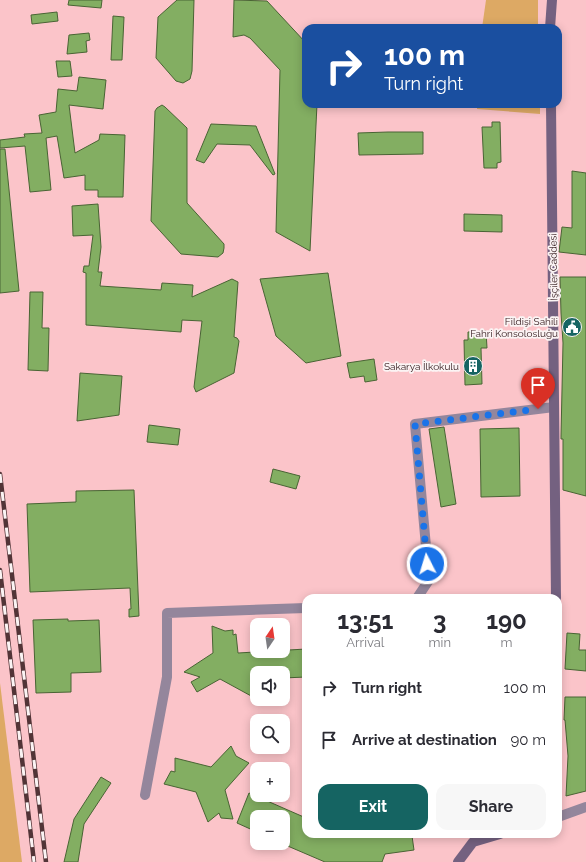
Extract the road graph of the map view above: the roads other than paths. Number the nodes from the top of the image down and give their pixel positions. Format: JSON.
{"nodes":[{"id":1,"x":552,"y":0,"type":"edge"},
{"id":2,"x":550,"y":24,"type":"edge"},
{"id":3,"x":551,"y":108,"type":"edge"},
{"id":4,"x":554,"y":407,"type":"junction"},
{"id":5,"x":420,"y":594,"type":"edge"},
{"id":6,"x":556,"y":594,"type":"edge"},
{"id":7,"x":302,"y":608,"type":"edge"},
{"id":8,"x":145,"y":794,"type":"dead end"},
{"id":9,"x":586,"y":807,"type":"edge"},
{"id":10,"x":562,"y":816,"type":"edge"},
{"id":11,"x":473,"y":838,"type":"edge"},
{"id":12,"x":458,"y":862,"type":"edge"}],
"edges":[{"from":1,"to":2,"type":"street"},
{"from":3,"to":4,"type":"street","name":"İşçiler Caddesi"},
{"from":4,"to":5,"type":"street"},
{"from":4,"to":6,"type":"street","name":"İşçiler Caddesi"},
{"from":7,"to":8,"type":"street"},
{"from":9,"to":10,"type":"street"},
{"from":11,"to":12,"type":"street"}]}
